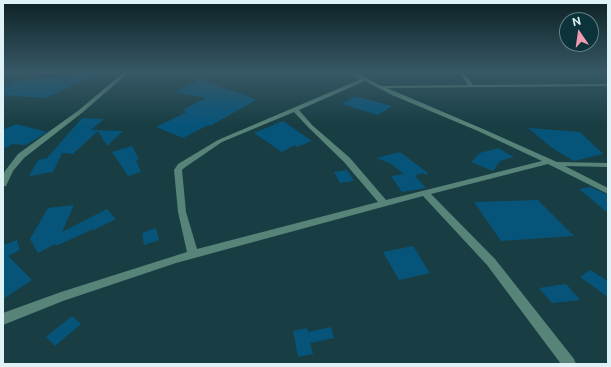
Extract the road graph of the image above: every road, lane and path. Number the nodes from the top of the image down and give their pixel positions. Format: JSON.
{"nodes":[{"id":1,"x":106,"y":90,"type":"edge"},
{"id":2,"x":340,"y":90,"type":"edge"},
{"id":3,"x":387,"y":90,"type":"edge"},
{"id":4,"x":295,"y":109,"type":"junction"},
{"id":5,"x":553,"y":163,"type":"junction"},
{"id":6,"x":608,"y":165,"type":"edge"},
{"id":7,"x":3,"y":184,"type":"edge"},
{"id":8,"x":608,"y":191,"type":"edge"},
{"id":9,"x":426,"y":193,"type":"junction"},
{"id":10,"x":384,"y":203,"type":"junction"},
{"id":11,"x":193,"y":254,"type":"junction"},
{"id":12,"x":3,"y":319,"type":"edge"},
{"id":13,"x":569,"y":364,"type":"edge"}],
"edges":[{"from":1,"to":7,"type":"street"},
{"from":2,"to":4,"type":"street"},
{"from":3,"to":5,"type":"street"},
{"from":4,"to":10,"type":"street"},
{"from":4,"to":11,"type":"street"},
{"from":5,"to":6,"type":"street"},
{"from":5,"to":8,"type":"street"},
{"from":5,"to":9,"type":"street"},
{"from":9,"to":10,"type":"street"},
{"from":9,"to":13,"type":"street"},
{"from":10,"to":11,"type":"street"},
{"from":11,"to":12,"type":"street"}]}
